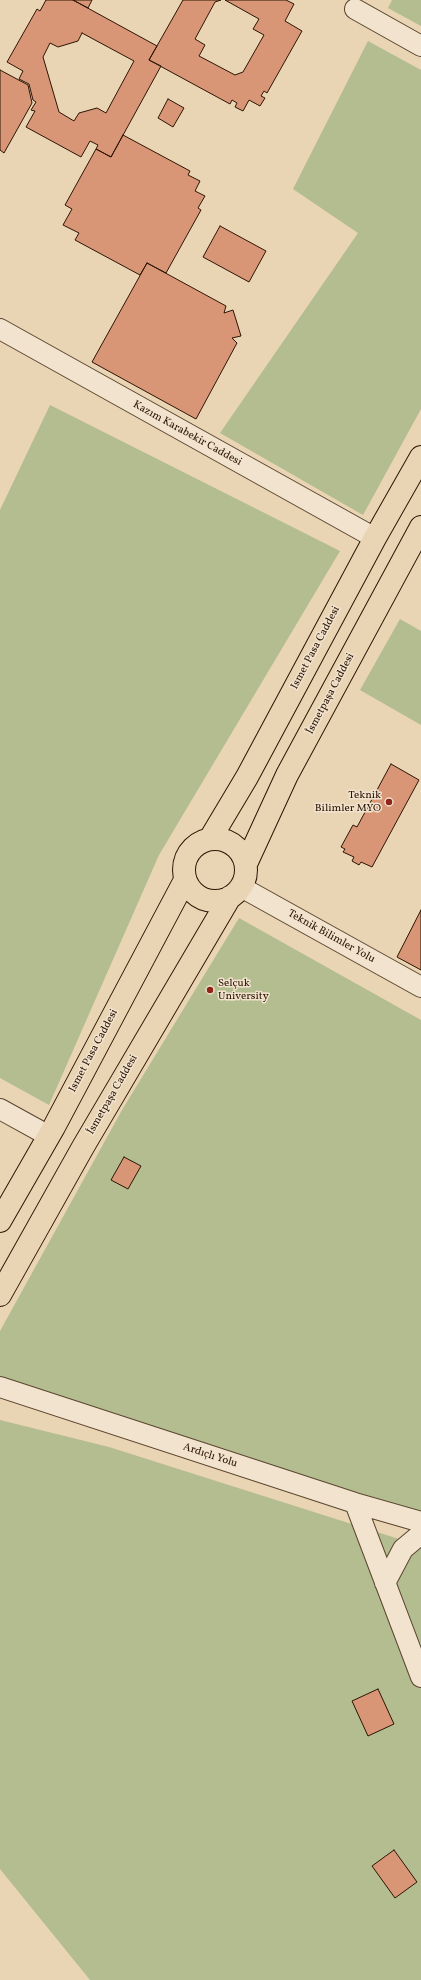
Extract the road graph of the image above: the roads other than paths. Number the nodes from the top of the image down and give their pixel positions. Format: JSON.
{"nodes":[{"id":1,"x":355,"y":9,"type":"dead end"},
{"id":2,"x":421,"y":46,"type":"edge"},
{"id":3,"x":0,"y":329,"type":"edge"},
{"id":4,"x":421,"y":457,"type":"edge"},
{"id":5,"x":421,"y":527,"type":"edge"},
{"id":6,"x":375,"y":538,"type":"junction"},
{"id":7,"x":210,"y":839,"type":"junction"},
{"id":8,"x":246,"y":864,"type":"junction"},
{"id":9,"x":185,"y":880,"type":"junction"},
{"id":10,"x":236,"y":892,"type":"junction"},
{"id":11,"x":421,"y":987,"type":"edge"},
{"id":12,"x":0,"y":1109,"type":"edge"},
{"id":13,"x":49,"y":1136,"type":"junction"},
{"id":14,"x":0,"y":1221,"type":"edge"},
{"id":15,"x":0,"y":1295,"type":"edge"},
{"id":16,"x":0,"y":1387,"type":"edge"},
{"id":17,"x":355,"y":1503,"type":"junction"},
{"id":18,"x":421,"y":1522,"type":"edge"},
{"id":19,"x":421,"y":1534,"type":"edge"},
{"id":20,"x":385,"y":1583,"type":"junction"},
{"id":21,"x":421,"y":1677,"type":"edge"}],
"edges":[{"from":1,"to":2,"type":"street"},
{"from":3,"to":6,"type":"street","name":"Kazım Karabekir Caddesi"},
{"from":4,"to":6,"type":"main road","name":"Ismet Pasa Caddesi"},
{"from":5,"to":8,"type":"main road","name":"İsmetpaşa Caddesi"},
{"from":6,"to":7,"type":"main road","name":"Ismet Pasa Caddesi"},
{"from":7,"to":8,"type":"main road"},
{"from":7,"to":9,"type":"main road"},
{"from":8,"to":10,"type":"main road"},
{"from":9,"to":10,"type":"main road"},
{"from":9,"to":13,"type":"main road","name":"Ismet Pasa Caddesi"},
{"from":10,"to":11,"type":"street","name":"Teknik Bilimler Yolu"},
{"from":10,"to":15,"type":"main road","name":"İsmetpaşa Caddesi"},
{"from":12,"to":13,"type":"street"},
{"from":13,"to":14,"type":"main road","name":"Ismet Pasa Caddesi"},
{"from":16,"to":17,"type":"street","name":"Ardıçlı Yolu"},
{"from":17,"to":18,"type":"street","name":"Ardıçlı Yolu"},
{"from":17,"to":20,"type":"street"},
{"from":19,"to":20,"type":"street"},
{"from":20,"to":21,"type":"street"}]}
